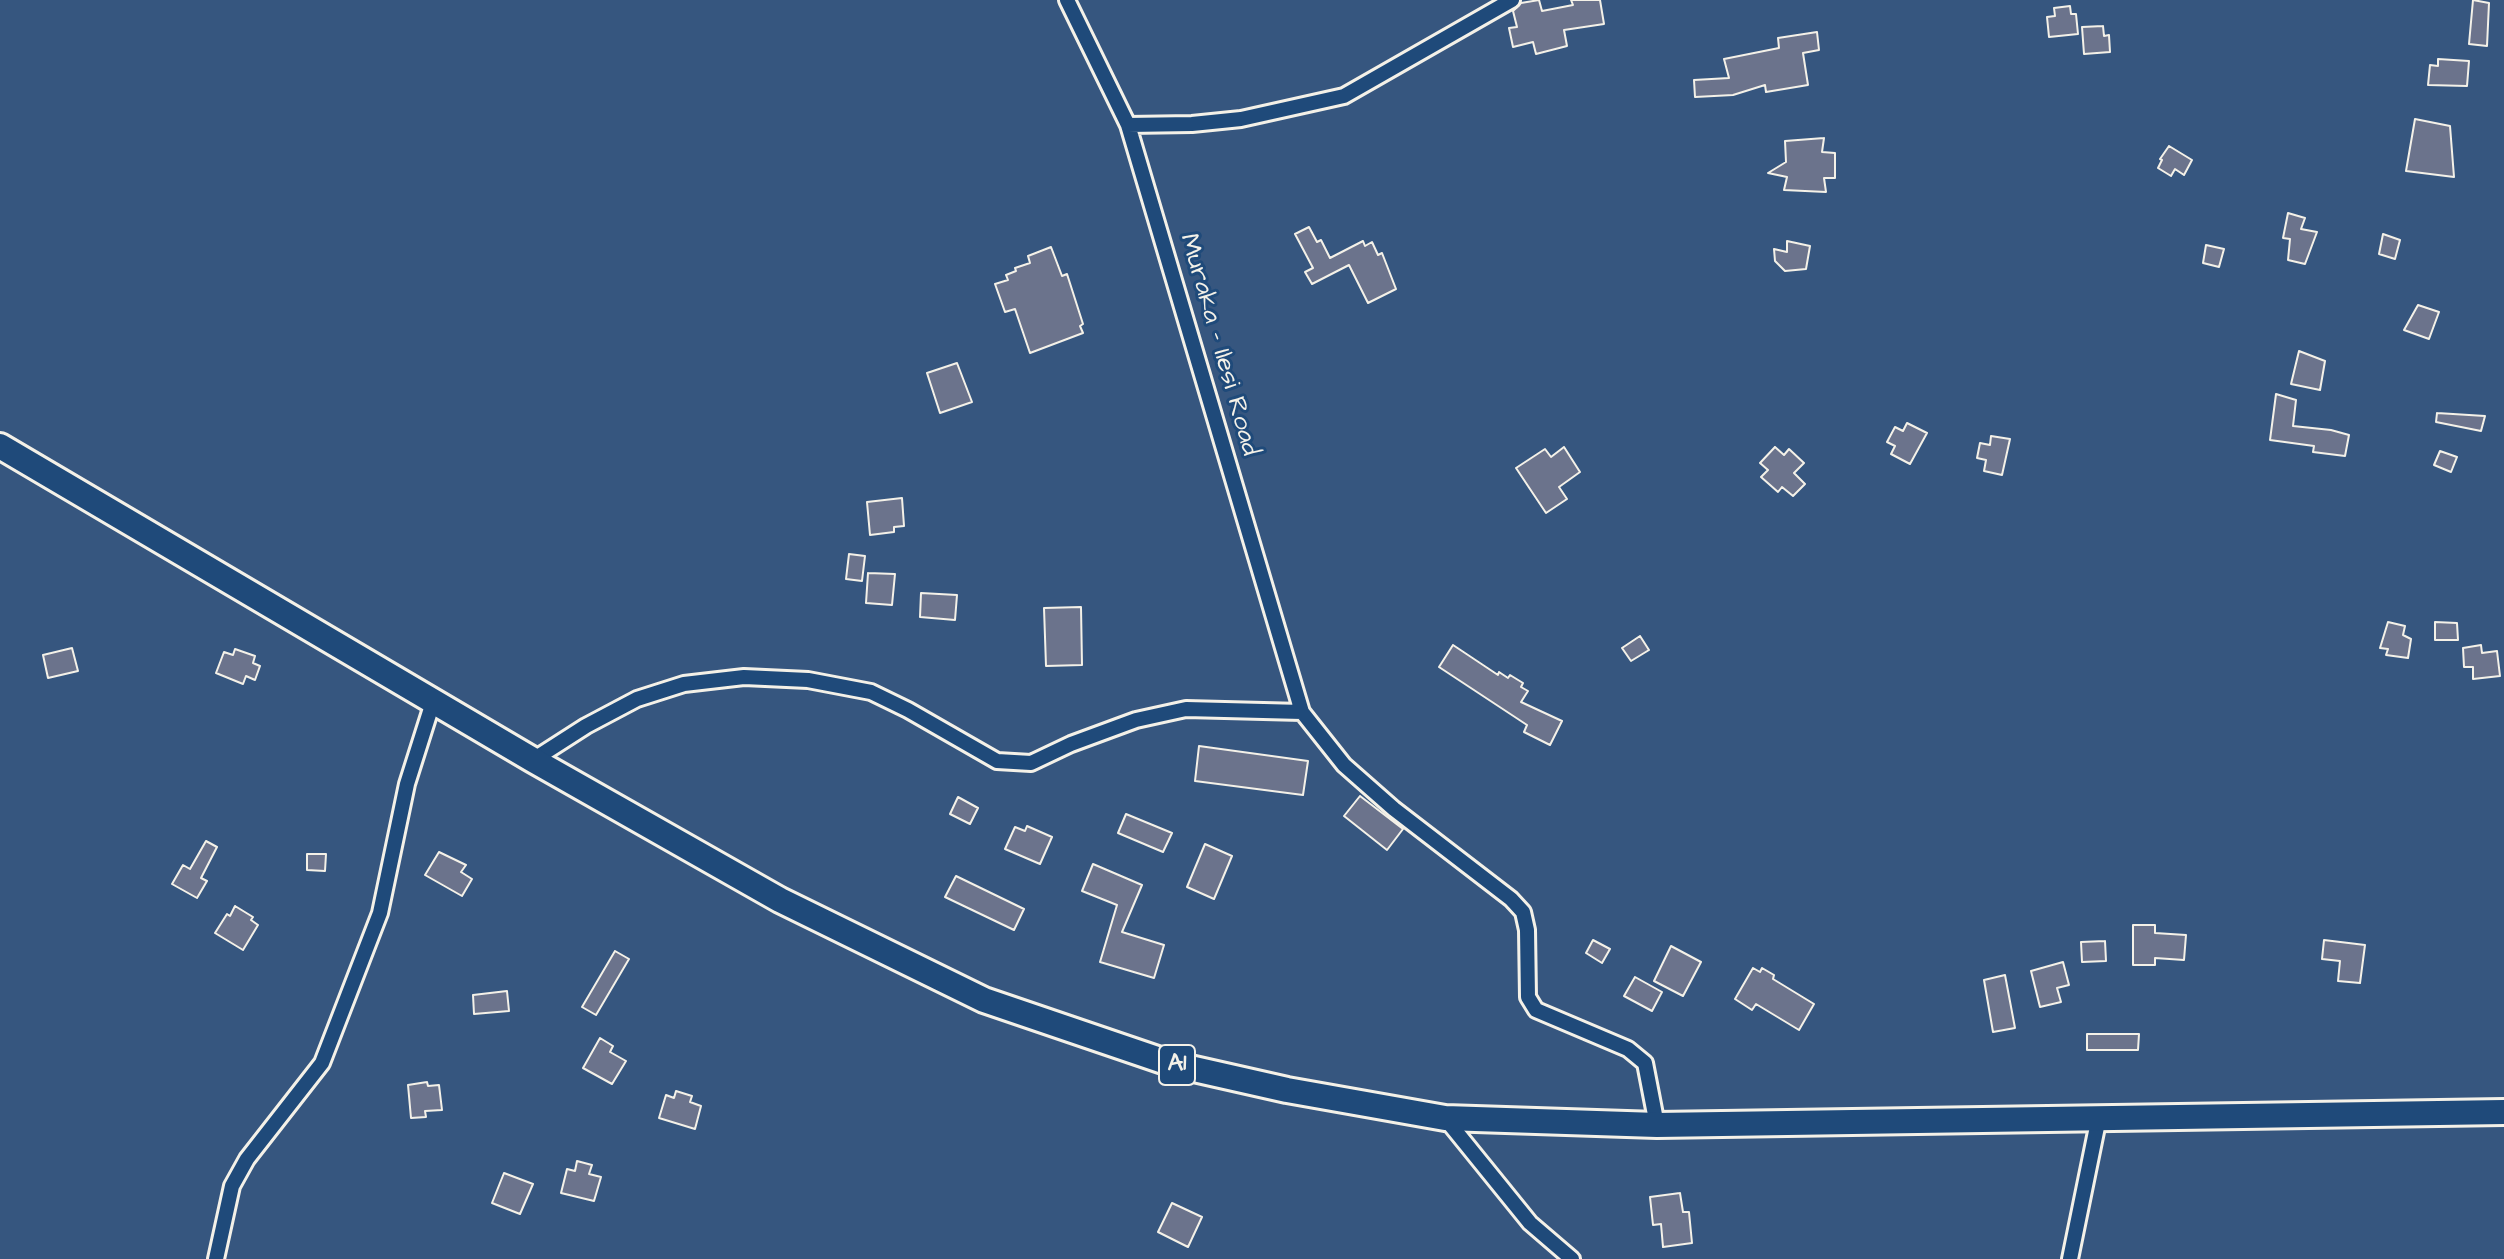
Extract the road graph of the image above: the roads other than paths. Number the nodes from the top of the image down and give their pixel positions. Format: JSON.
{"nodes":[{"id":1,"x":1067,"y":0,"type":"edge"},
{"id":2,"x":1512,"y":0,"type":"edge"},
{"id":3,"x":1128,"y":125,"type":"junction"},
{"id":4,"x":0,"y":446,"type":"edge"},
{"id":5,"x":433,"y":702,"type":"junction"},
{"id":6,"x":1302,"y":712,"type":"junction"},
{"id":7,"x":533,"y":760,"type":"junction"},
{"id":8,"x":2504,"y":1112,"type":"edge"},
{"id":9,"x":2099,"y":1117,"type":"junction"},
{"id":10,"x":1445,"y":1118,"type":"junction"},
{"id":11,"x":1657,"y":1125,"type":"junction"},
{"id":12,"x":216,"y":1259,"type":"edge"},
{"id":13,"x":1572,"y":1259,"type":"edge"},
{"id":14,"x":2070,"y":1259,"type":"edge"}],
"edges":[{"from":1,"to":3,"type":"street","name":"Muraka - Ilesi Road"},
{"from":2,"to":3,"type":"street"},
{"from":3,"to":6,"type":"street","name":"Muraka - Ilesi Road"},
{"from":4,"to":5,"type":"highway","number":"A1"},
{"from":5,"to":7,"type":"highway","number":"A1"},
{"from":5,"to":12,"type":"street"},
{"from":6,"to":7,"type":"street"},
{"from":6,"to":11,"type":"street","name":"Muraka - Ilesi Road"},
{"from":7,"to":10,"type":"highway","number":"A1"},
{"from":8,"to":9,"type":"highway","number":"A1"},
{"from":9,"to":11,"type":"highway","number":"A1"},
{"from":9,"to":14,"type":"street"},
{"from":10,"to":11,"type":"highway","number":"A1"},
{"from":10,"to":13,"type":"street"}]}
